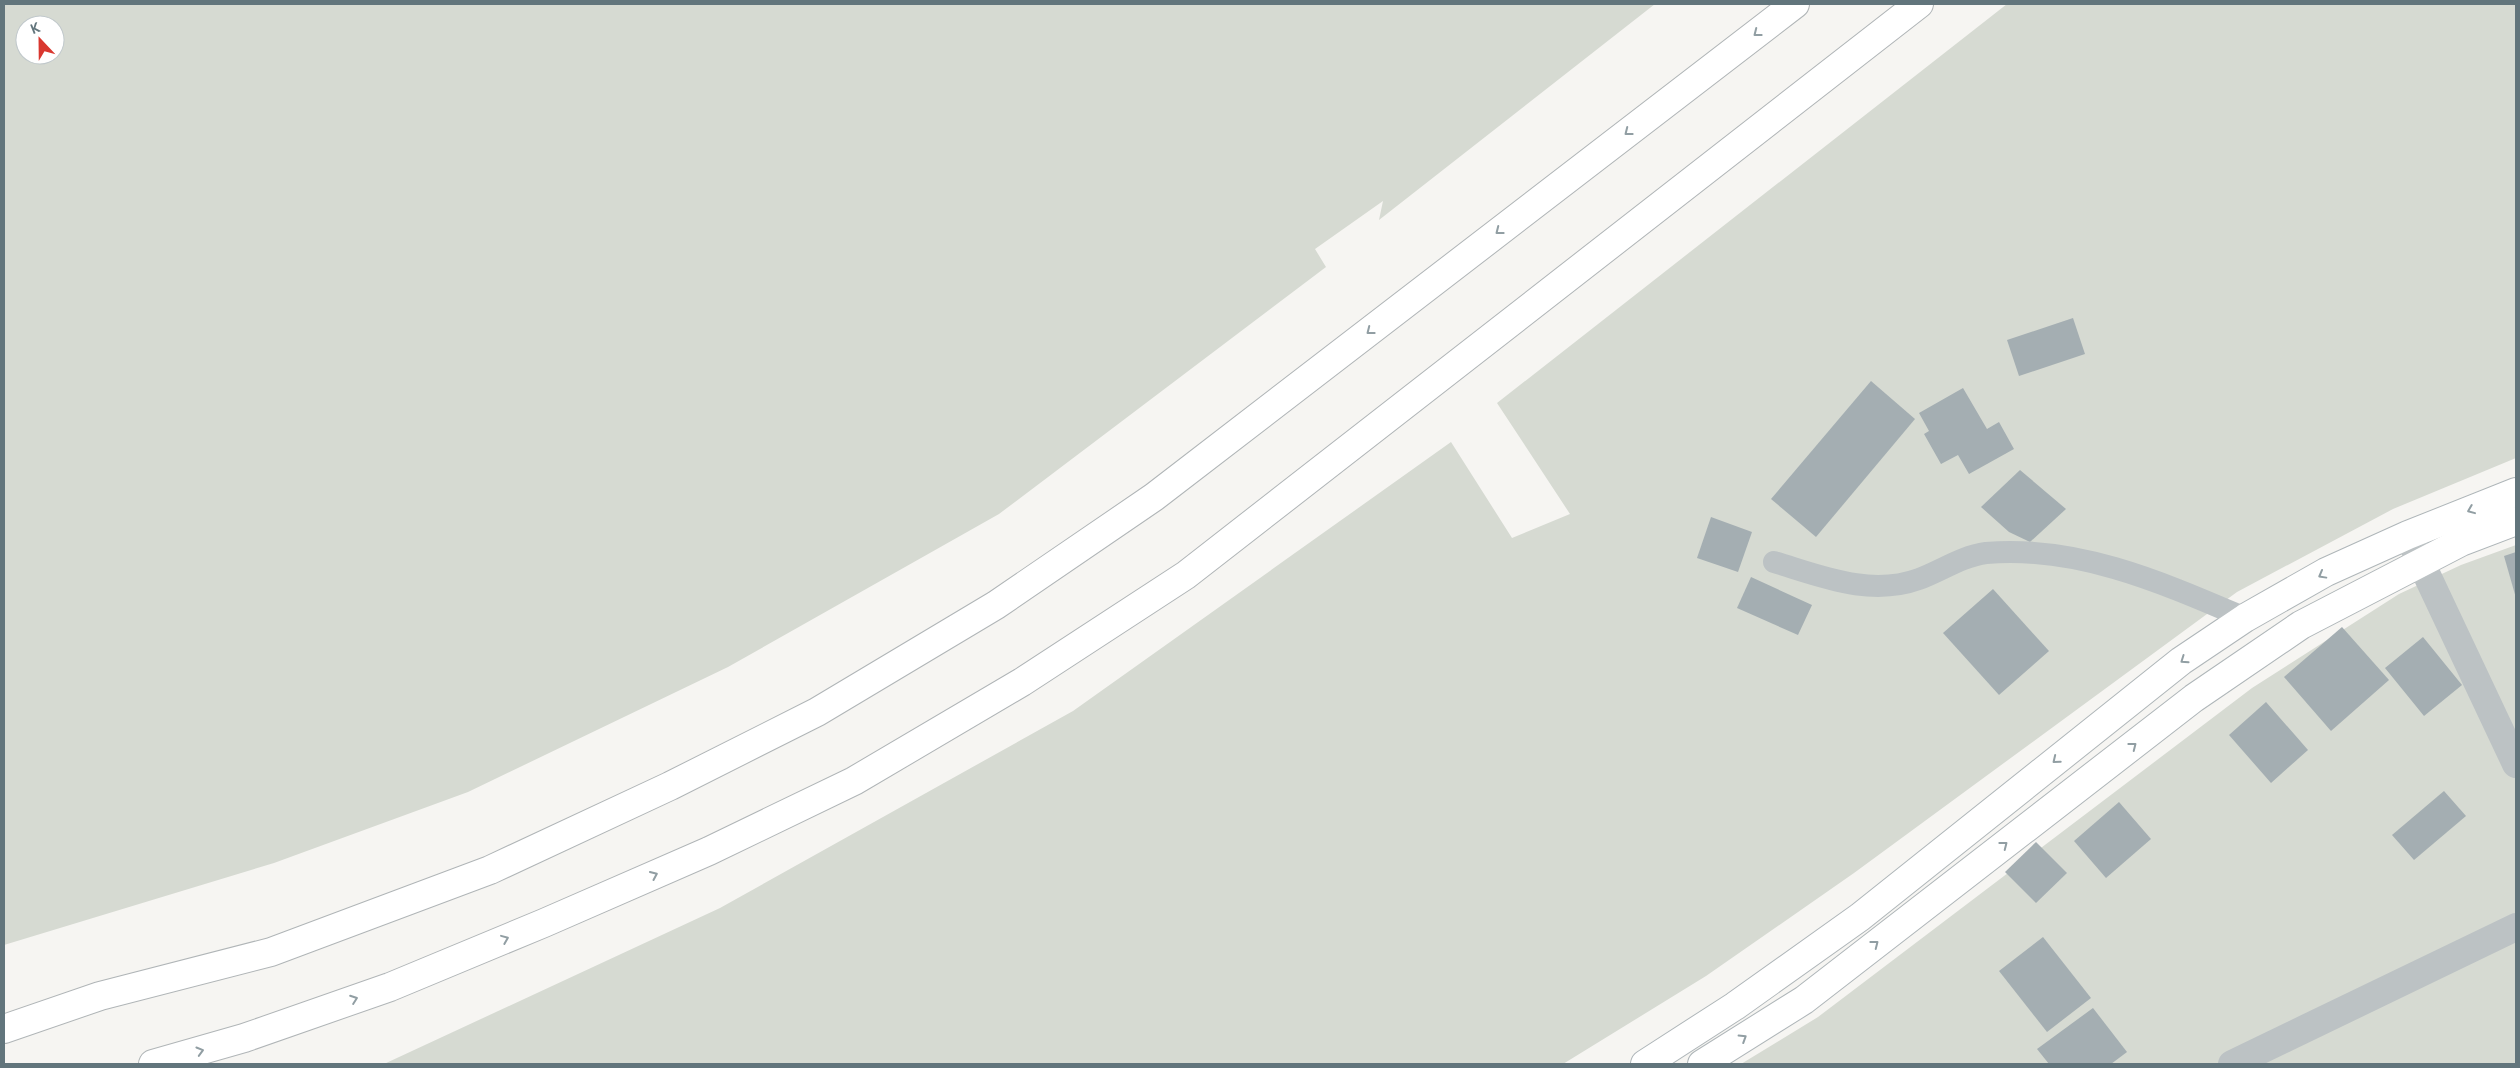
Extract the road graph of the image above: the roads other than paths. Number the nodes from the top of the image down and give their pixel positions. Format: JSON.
{"nodes":[{"id":1,"x":1795,"y":4,"type":"edge"},
{"id":2,"x":1919,"y":4,"type":"edge"},
{"id":3,"x":2516,"y":492,"type":"edge"},
{"id":4,"x":2516,"y":521,"type":"edge"},
{"id":5,"x":2408,"y":535,"type":"junction"},
{"id":6,"x":1774,"y":562,"type":"dead end"},
{"id":7,"x":2422,"y":563,"type":"junction"},
{"id":8,"x":2245,"y":618,"type":"junction"},
{"id":9,"x":2516,"y":764,"type":"edge"},
{"id":10,"x":2516,"y":927,"type":"edge"},
{"id":11,"x":4,"y":1029,"type":"edge"},
{"id":12,"x":153,"y":1064,"type":"edge"},
{"id":13,"x":1645,"y":1064,"type":"edge"},
{"id":14,"x":1702,"y":1064,"type":"edge"},
{"id":15,"x":2232,"y":1064,"type":"edge"}],
"edges":[{"from":1,"to":11,"type":"main road","one_way":true},
{"from":12,"to":2,"type":"main road","one_way":true},
{"from":3,"to":5,"type":"main road","one_way":true},
{"from":4,"to":7,"type":"main road"},
{"from":5,"to":7,"type":"street"},
{"from":5,"to":8,"type":"main road","one_way":true},
{"from":6,"to":8,"type":"lane"},
{"from":7,"to":9,"type":"street"},
{"from":14,"to":7,"type":"main road","one_way":true},
{"from":8,"to":13,"type":"main road","one_way":true},
{"from":10,"to":15,"type":"street"}]}
